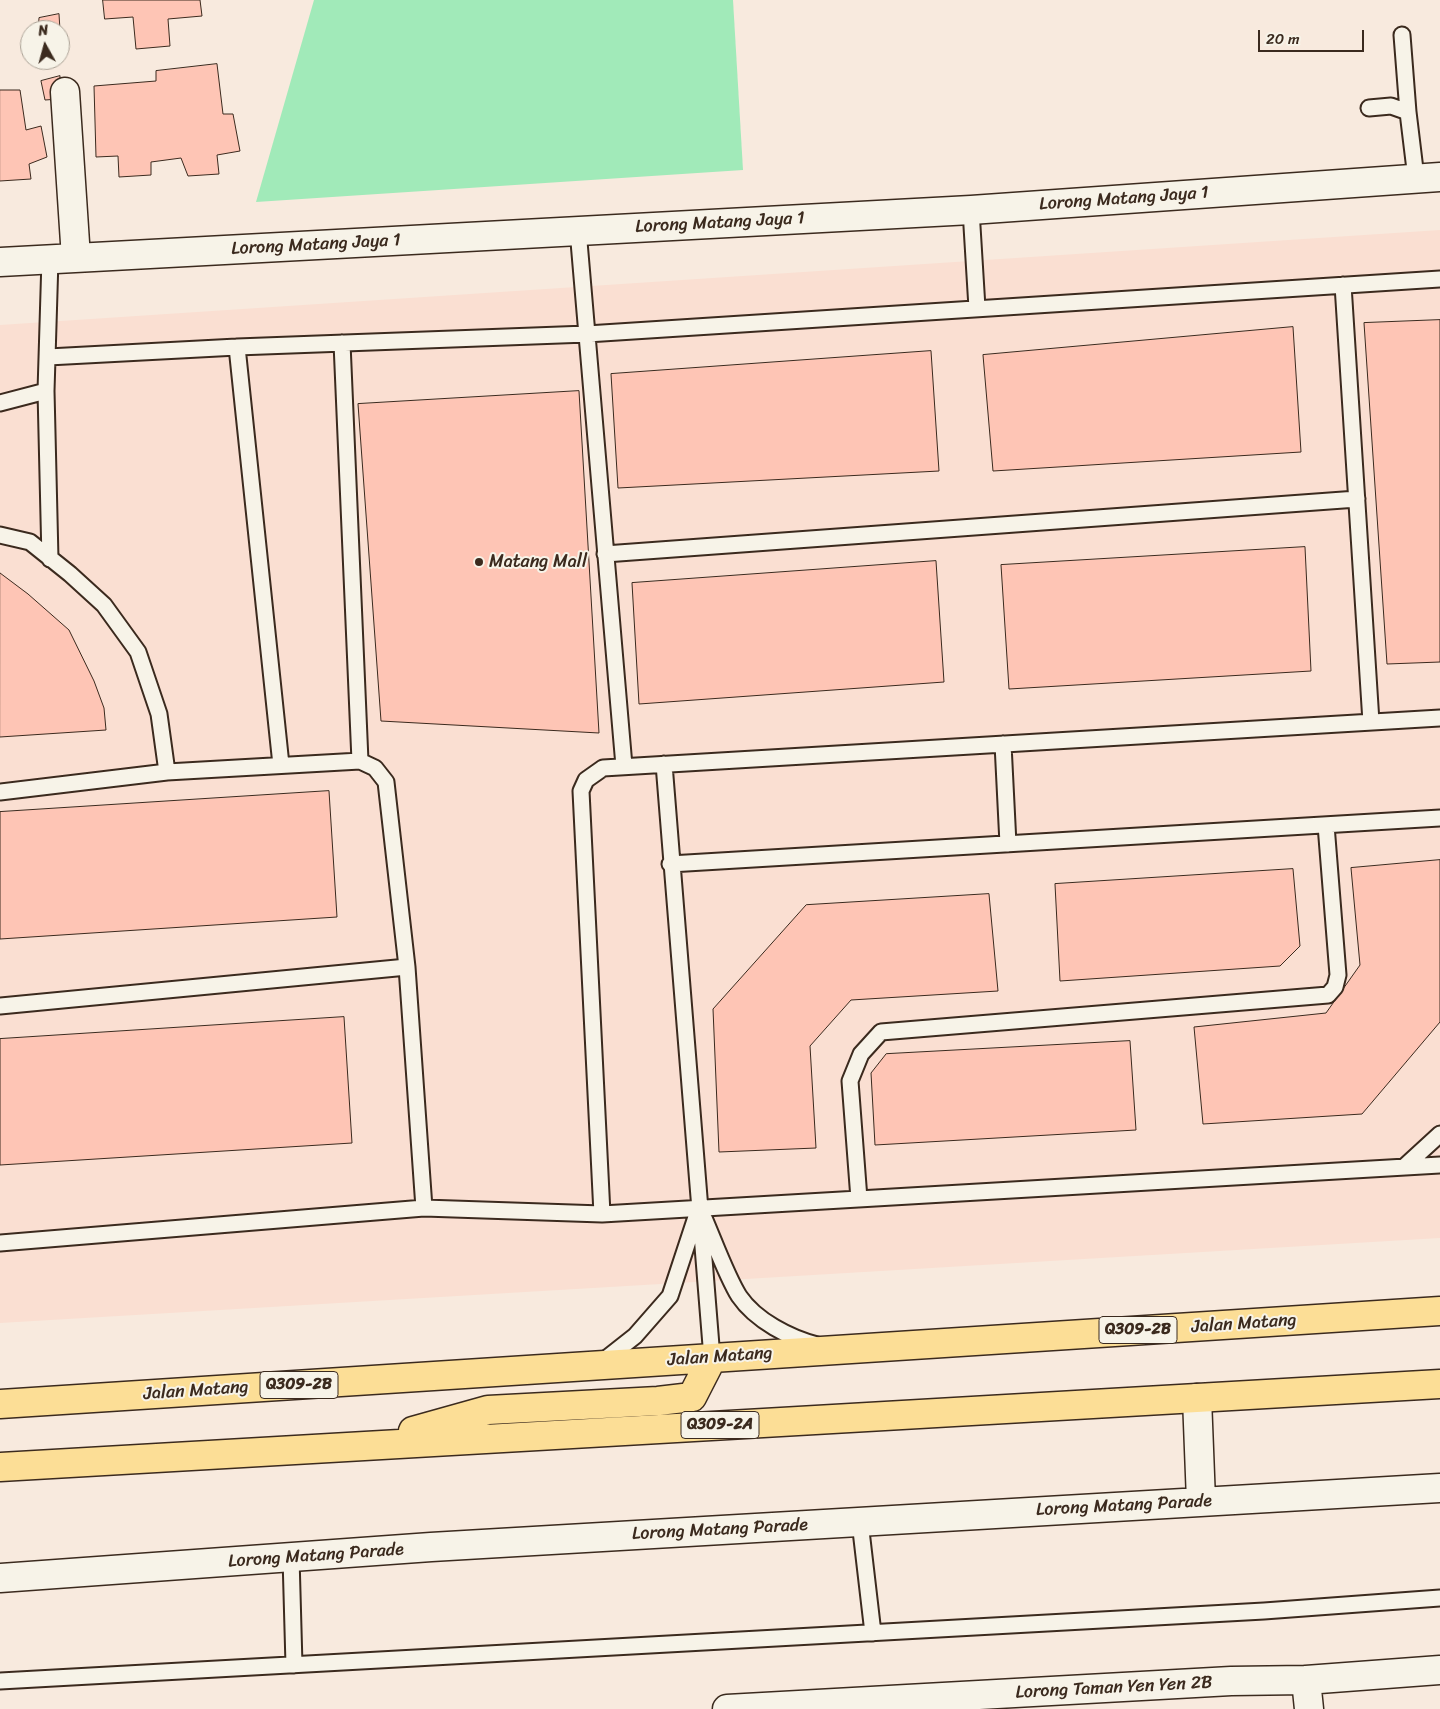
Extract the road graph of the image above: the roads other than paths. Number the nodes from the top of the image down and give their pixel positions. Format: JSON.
{"nodes":[{"id":1,"x":1402,"y":35,"type":"dead end"},
{"id":2,"x":65,"y":92,"type":"dead end"},
{"id":3,"x":1369,"y":108,"type":"dead end"},
{"id":4,"x":1408,"y":112,"type":"junction"},
{"id":5,"x":1428,"y":177,"type":"edge"},
{"id":6,"x":971,"y":210,"type":"junction"},
{"id":7,"x":578,"y":230,"type":"junction"},
{"id":8,"x":63,"y":258,"type":"junction"},
{"id":9,"x":0,"y":262,"type":"edge"},
{"id":10,"x":1440,"y":279,"type":"edge"},
{"id":11,"x":1343,"y":285,"type":"junction"},
{"id":12,"x":976,"y":308,"type":"junction"},
{"id":13,"x":587,"y":334,"type":"junction"},
{"id":14,"x":342,"y":343,"type":"junction"},
{"id":15,"x":237,"y":347,"type":"junction"},
{"id":16,"x":48,"y":357,"type":"junction"},
{"id":17,"x":46,"y":391,"type":"junction"},
{"id":18,"x":0,"y":404,"type":"edge"},
{"id":19,"x":1357,"y":499,"type":"junction"},
{"id":20,"x":0,"y":535,"type":"edge"},
{"id":21,"x":605,"y":554,"type":"junction"},
{"id":22,"x":50,"y":558,"type":"junction"},
{"id":23,"x":1440,"y":718,"type":"edge"},
{"id":24,"x":1371,"y":722,"type":"junction"},
{"id":25,"x":1003,"y":744,"type":"junction"},
{"id":26,"x":360,"y":761,"type":"junction"},
{"id":27,"x":664,"y":764,"type":"junction"},
{"id":28,"x":281,"y":765,"type":"junction"},
{"id":29,"x":624,"y":766,"type":"junction"},
{"id":30,"x":167,"y":772,"type":"junction"},
{"id":31,"x":0,"y":792,"type":"edge"},
{"id":32,"x":1440,"y":818,"type":"edge"},
{"id":33,"x":1326,"y":825,"type":"junction"},
{"id":34,"x":1008,"y":844,"type":"junction"},
{"id":35,"x":670,"y":864,"type":"junction"},
{"id":36,"x":407,"y":967,"type":"junction"},
{"id":37,"x":0,"y":1006,"type":"edge"},
{"id":38,"x":1440,"y":1134,"type":"edge"},
{"id":39,"x":1440,"y":1165,"type":"edge"},
{"id":40,"x":1404,"y":1167,"type":"junction"},
{"id":41,"x":859,"y":1199,"type":"junction"},
{"id":42,"x":424,"y":1208,"type":"junction"},
{"id":43,"x":699,"y":1208,"type":"junction"},
{"id":44,"x":602,"y":1214,"type":"junction"},
{"id":45,"x":0,"y":1242,"type":"edge"},
{"id":46,"x":1440,"y":1311,"type":"edge"},
{"id":47,"x":836,"y":1350,"type":"junction"},
{"id":48,"x":712,"y":1358,"type":"junction"},
{"id":49,"x":598,"y":1366,"type":"junction"},
{"id":50,"x":1440,"y":1384,"type":"edge"},
{"id":51,"x":1197,"y":1398,"type":"junction"},
{"id":52,"x":0,"y":1404,"type":"edge"},
{"id":53,"x":365,"y":1445,"type":"junction"},
{"id":54,"x":0,"y":1467,"type":"edge"},
{"id":55,"x":1440,"y":1488,"type":"edge"},
{"id":56,"x":1201,"y":1501,"type":"junction"},
{"id":57,"x":860,"y":1522,"type":"junction"},
{"id":58,"x":291,"y":1557,"type":"junction"},
{"id":59,"x":0,"y":1578,"type":"edge"},
{"id":60,"x":1440,"y":1598,"type":"edge"},
{"id":61,"x":874,"y":1633,"type":"junction"},
{"id":62,"x":294,"y":1665,"type":"junction"},
{"id":63,"x":1440,"y":1670,"type":"edge"},
{"id":64,"x":1306,"y":1680,"type":"junction"},
{"id":65,"x":0,"y":1681,"type":"edge"},
{"id":66,"x":727,"y":1709,"type":"edge"},
{"id":67,"x":1309,"y":1709,"type":"edge"}],
"edges":[{"from":1,"to":4,"type":"lane"},
{"from":2,"to":8,"type":"street"},
{"from":3,"to":4,"type":"lane"},
{"from":4,"to":5,"type":"lane"},
{"from":5,"to":6,"type":"street","name":"Lorong Matang Jaya 1"},
{"from":6,"to":7,"type":"street","name":"Lorong Matang Jaya 1"},
{"from":6,"to":12,"type":"lane"},
{"from":7,"to":8,"type":"street","name":"Lorong Matang Jaya 1"},
{"from":7,"to":13,"type":"lane"},
{"from":8,"to":9,"type":"street","name":"Lorong Matang Jaya 1"},
{"from":8,"to":16,"type":"lane"},
{"from":10,"to":11,"type":"lane"},
{"from":11,"to":12,"type":"lane"},
{"from":11,"to":19,"type":"lane"},
{"from":12,"to":13,"type":"lane"},
{"from":13,"to":14,"type":"lane"},
{"from":13,"to":21,"type":"lane"},
{"from":14,"to":15,"type":"lane"},
{"from":14,"to":26,"type":"lane"},
{"from":15,"to":16,"type":"lane"},
{"from":15,"to":28,"type":"lane"},
{"from":16,"to":17,"type":"lane"},
{"from":17,"to":18,"type":"lane"},
{"from":17,"to":22,"type":"lane"},
{"from":19,"to":21,"type":"lane"},
{"from":19,"to":24,"type":"lane"},
{"from":20,"to":22,"type":"lane"},
{"from":21,"to":29,"type":"lane"},
{"from":22,"to":30,"type":"lane"},
{"from":23,"to":24,"type":"lane"},
{"from":24,"to":25,"type":"lane"},
{"from":25,"to":27,"type":"lane"},
{"from":25,"to":34,"type":"lane"},
{"from":26,"to":28,"type":"lane"},
{"from":26,"to":36,"type":"lane"},
{"from":27,"to":29,"type":"lane"},
{"from":27,"to":35,"type":"lane"},
{"from":28,"to":30,"type":"lane"},
{"from":29,"to":44,"type":"lane"},
{"from":30,"to":31,"type":"lane"},
{"from":32,"to":33,"type":"lane"},
{"from":33,"to":34,"type":"lane"},
{"from":33,"to":41,"type":"lane"},
{"from":34,"to":35,"type":"lane"},
{"from":35,"to":43,"type":"lane"},
{"from":36,"to":37,"type":"lane"},
{"from":36,"to":42,"type":"lane"},
{"from":38,"to":40,"type":"lane"},
{"from":39,"to":40,"type":"lane"},
{"from":40,"to":41,"type":"lane"},
{"from":41,"to":43,"type":"lane"},
{"from":42,"to":44,"type":"lane"},
{"from":42,"to":45,"type":"lane"},
{"from":43,"to":44,"type":"lane"},
{"from":43,"to":47,"type":"lane"},
{"from":43,"to":48,"type":"lane"},
{"from":43,"to":49,"type":"lane"},
{"from":46,"to":47,"type":"main road","name":"Jalan Matang","number":"Q309-2B"},
{"from":47,"to":48,"type":"main road","name":"Jalan Matang","number":"Q309-2B"},
{"from":48,"to":49,"type":"main road","name":"Jalan Matang","number":"Q309-2B"},
{"from":48,"to":53,"type":"main road"},
{"from":49,"to":52,"type":"main road","name":"Jalan Matang","number":"Q309-2B"},
{"from":50,"to":51,"type":"main road","number":"Q309-2A"},
{"from":51,"to":53,"type":"main road","number":"Q309-2A"},
{"from":51,"to":56,"type":"street"},
{"from":53,"to":54,"type":"main road","number":"Q309-2A"},
{"from":55,"to":56,"type":"street","name":"Lorong Matang Parade"},
{"from":56,"to":57,"type":"street","name":"Lorong Matang Parade"},
{"from":57,"to":58,"type":"street","name":"Lorong Matang Parade"},
{"from":57,"to":61,"type":"lane"},
{"from":58,"to":59,"type":"street","name":"Lorong Matang Parade"},
{"from":58,"to":62,"type":"lane"},
{"from":60,"to":61,"type":"lane"},
{"from":61,"to":62,"type":"lane"},
{"from":62,"to":65,"type":"lane"},
{"from":63,"to":64,"type":"street","name":"Lorong Taman Yen Yen 2B"},
{"from":64,"to":66,"type":"street","name":"Lorong Taman Yen Yen 2B"},
{"from":64,"to":67,"type":"street"}]}
